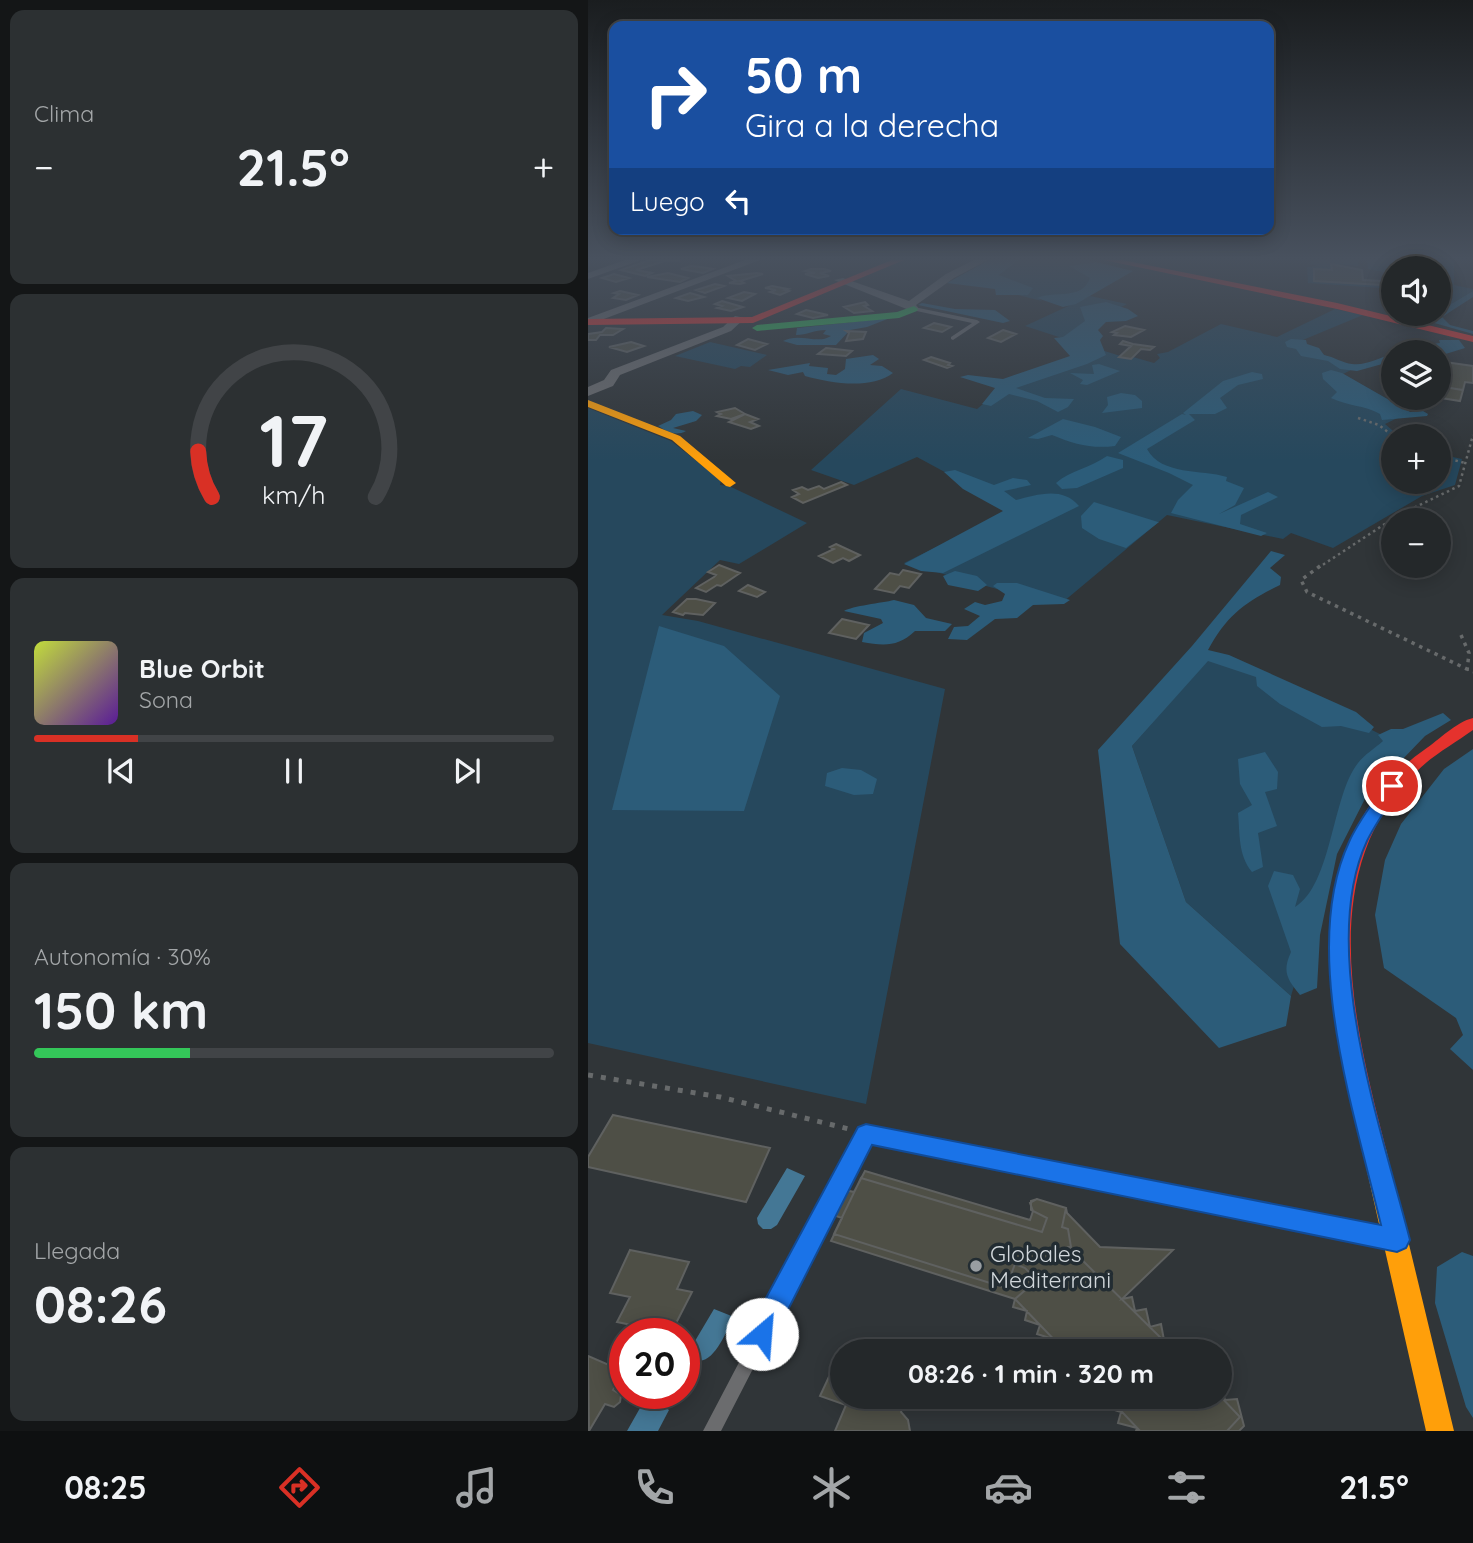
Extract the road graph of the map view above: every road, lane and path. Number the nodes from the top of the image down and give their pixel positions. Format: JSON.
{"nodes":[{"id":1,"x":726,"y":327,"type":"edge"},
{"id":2,"x":970,"y":327,"type":"edge"},
{"id":3,"x":1423,"y":327,"type":"edge"},
{"id":4,"x":953,"y":338,"type":"dead end"},
{"id":5,"x":1473,"y":339,"type":"edge"},
{"id":6,"x":588,"y":393,"type":"edge"},
{"id":7,"x":588,"y":403,"type":"edge"},
{"id":8,"x":1358,"y":418,"type":"dead end"},
{"id":9,"x":1381,"y":427,"type":"edge"},
{"id":10,"x":1473,"y":435,"type":"edge"},
{"id":11,"x":1451,"y":459,"type":"edge"},
{"id":12,"x":1465,"y":463,"type":"junction"},
{"id":13,"x":730,"y":483,"type":"dead end"},
{"id":14,"x":1461,"y":635,"type":"dead end"},
{"id":15,"x":1467,"y":671,"type":"junction"},
{"id":16,"x":1473,"y":672,"type":"edge"},
{"id":17,"x":1473,"y":723,"type":"edge"},
{"id":18,"x":588,"y":1075,"type":"edge"},
{"id":19,"x":588,"y":1081,"type":"edge"},
{"id":20,"x":866,"y":1134,"type":"junction"},
{"id":21,"x":1397,"y":1240,"type":"junction"},
{"id":22,"x":712,"y":1431,"type":"edge"},
{"id":23,"x":1440,"y":1431,"type":"edge"}],
"edges":[{"from":1,"to":6,"type":"street"},
{"from":2,"to":4,"type":"lane"},
{"from":3,"to":5,"type":"street"},
{"from":7,"to":13,"type":"street"},
{"from":8,"to":9,"type":"path"},
{"from":10,"to":12,"type":"path"},
{"from":11,"to":12,"type":"path"},
{"from":12,"to":15,"type":"path"},
{"from":14,"to":15,"type":"path"},
{"from":15,"to":16,"type":"path"},
{"from":17,"to":21,"type":"street"},
{"from":18,"to":19,"type":"path"},
{"from":18,"to":20,"type":"path"},
{"from":20,"to":21,"type":"lane"},
{"from":20,"to":22,"type":"lane"},
{"from":21,"to":23,"type":"street"}]}
